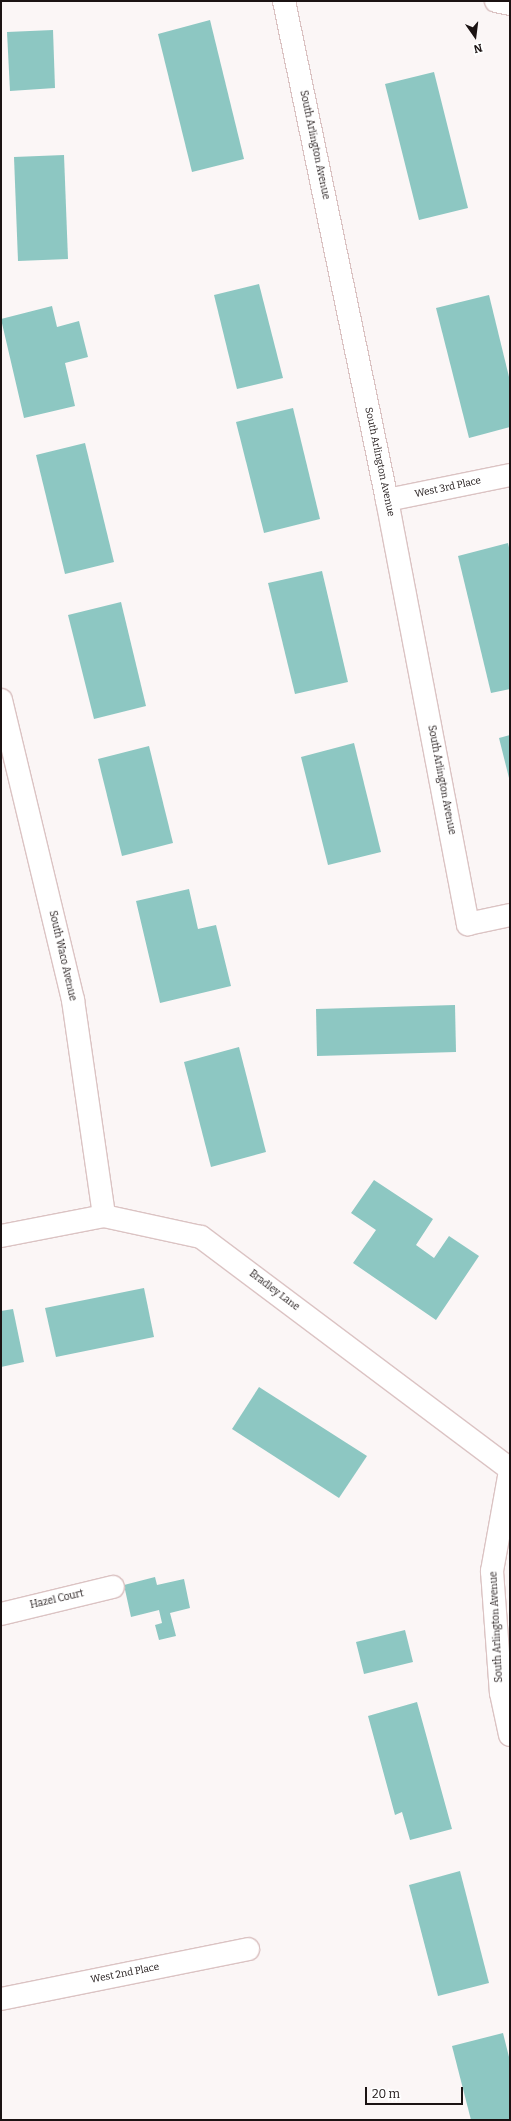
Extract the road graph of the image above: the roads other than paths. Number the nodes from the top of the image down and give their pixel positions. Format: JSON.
{"nodes":[{"id":1,"x":284,"y":1,"type":"edge"},
{"id":2,"x":496,"y":1,"type":"edge"},
{"id":3,"x":510,"y":4,"type":"edge"},
{"id":4,"x":510,"y":475,"type":"edge"},
{"id":5,"x":387,"y":500,"type":"junction"},
{"id":6,"x":1,"y":700,"type":"edge"},
{"id":7,"x":510,"y":915,"type":"edge"},
{"id":8,"x":104,"y":1216,"type":"junction"},
{"id":9,"x":1,"y":1236,"type":"edge"},
{"id":10,"x":510,"y":1470,"type":"edge"},
{"id":11,"x":113,"y":1587,"type":"dead end"},
{"id":12,"x":1,"y":1614,"type":"edge"},
{"id":13,"x":510,"y":1735,"type":"edge"},
{"id":14,"x":248,"y":1949,"type":"dead end"},
{"id":15,"x":1,"y":1999,"type":"edge"}],
"edges":[{"from":1,"to":5,"type":"street","name":"South Arlington Avenue"},
{"from":2,"to":3,"type":"street"},
{"from":4,"to":5,"type":"street","name":"West 3rd Place"},
{"from":5,"to":7,"type":"street","name":"South Arlington Avenue"},
{"from":6,"to":8,"type":"street","name":"South Waco Avenue"},
{"from":8,"to":9,"type":"street","name":"Bradley Lane"},
{"from":8,"to":10,"type":"street","name":"Bradley Lane"},
{"from":10,"to":13,"type":"street","name":"South Arlington Avenue"},
{"from":11,"to":12,"type":"street","name":"Hazel Court"},
{"from":14,"to":15,"type":"street","name":"West 2nd Place"}]}
